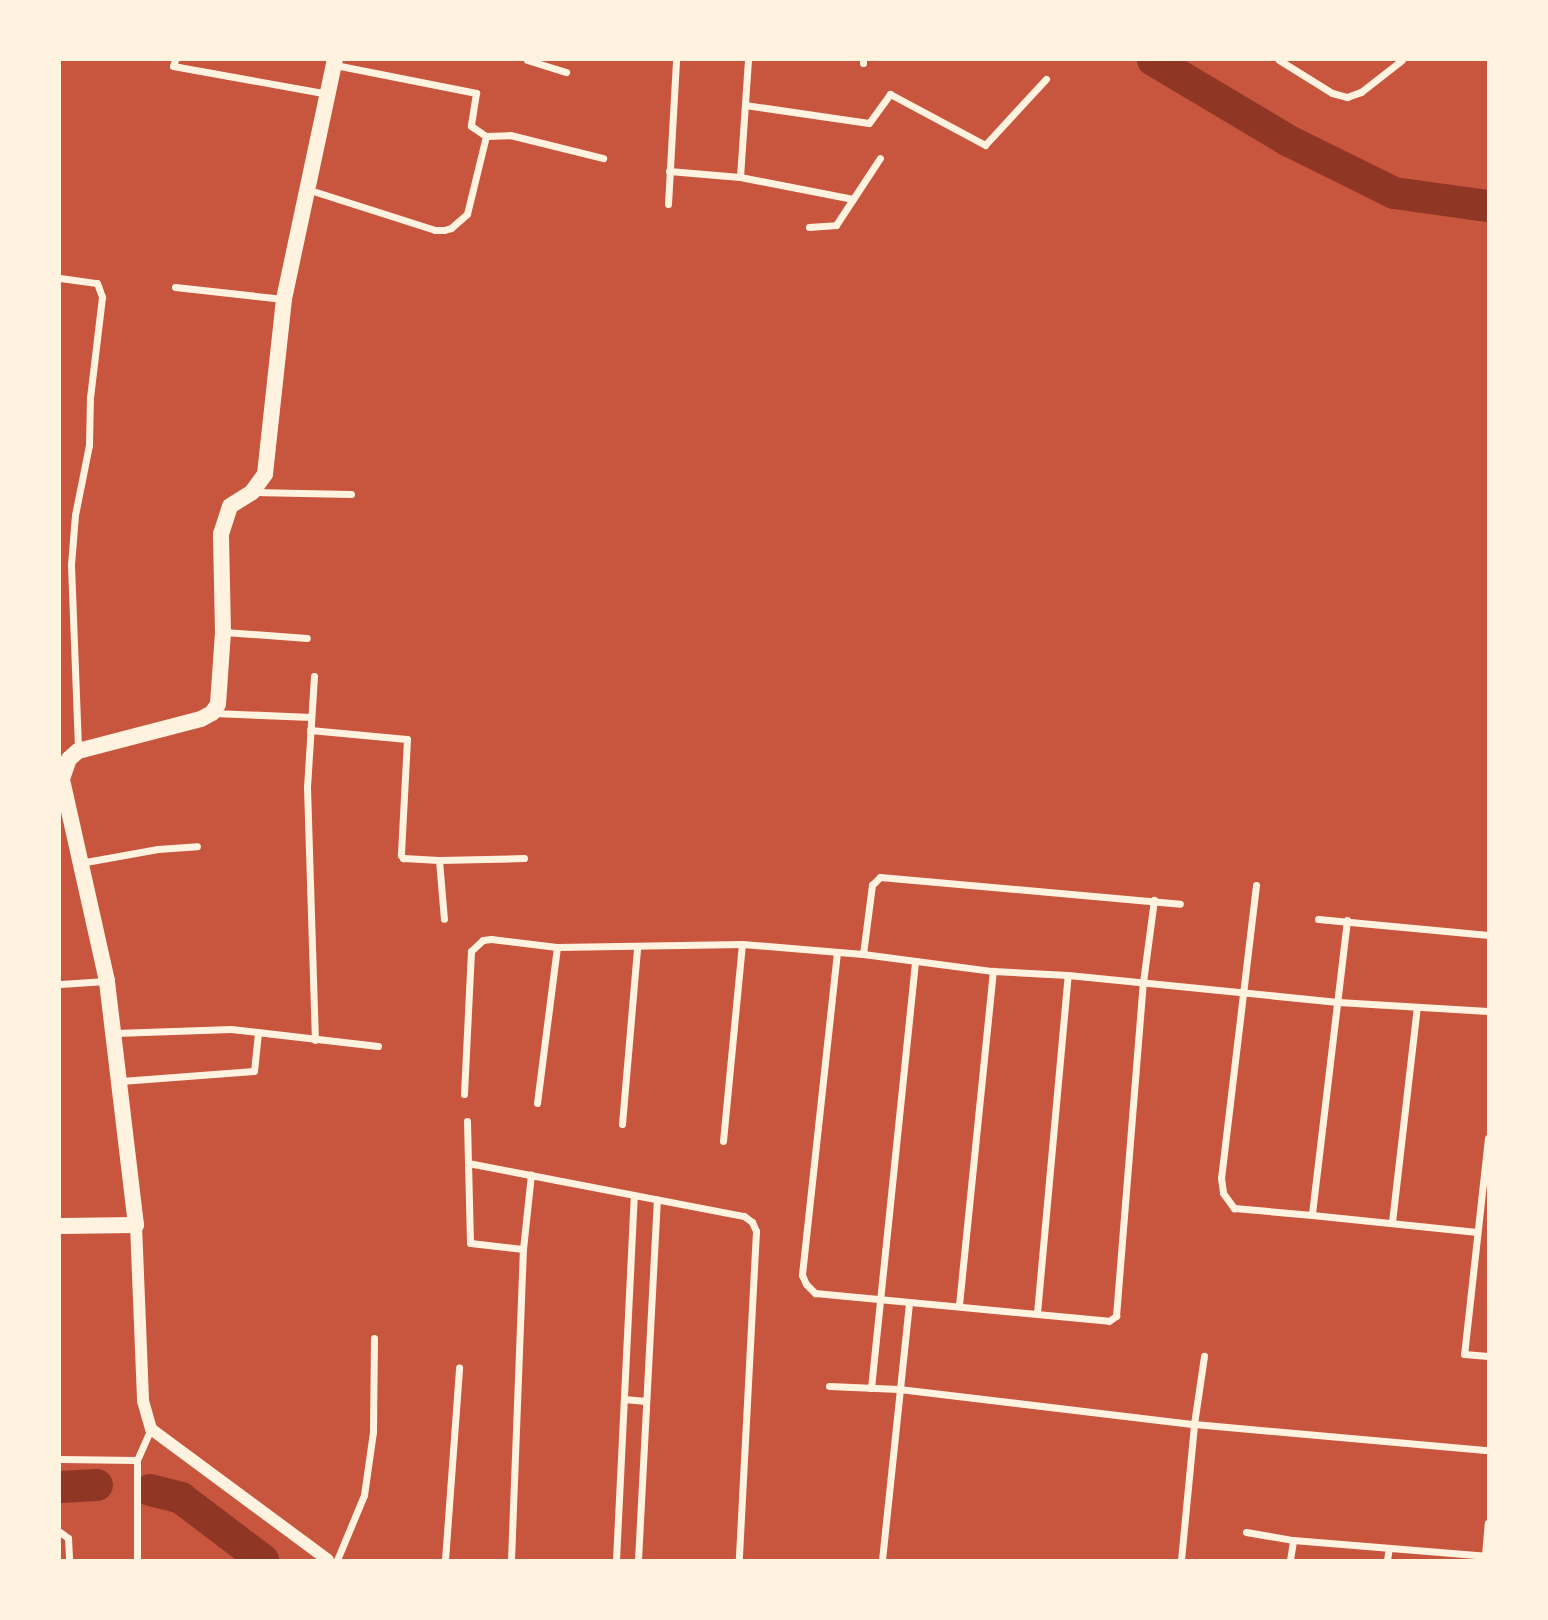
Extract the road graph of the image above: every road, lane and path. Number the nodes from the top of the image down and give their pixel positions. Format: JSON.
{"nodes":[{"id":1,"x":175,"y":60,"type":"edge"},
{"id":2,"x":527,"y":60,"type":"edge"},
{"id":3,"x":676,"y":60,"type":"edge"},
{"id":4,"x":748,"y":60,"type":"edge"},
{"id":5,"x":1279,"y":60,"type":"edge"},
{"id":6,"x":1402,"y":60,"type":"edge"},
{"id":7,"x":335,"y":62,"type":"edge"},
{"id":8,"x":566,"y":72,"type":"dead end"},
{"id":9,"x":1046,"y":79,"type":"dead end"},
{"id":10,"x":328,"y":94,"type":"junction"},
{"id":11,"x":746,"y":105,"type":"junction"},
{"id":12,"x":486,"y":136,"type":"junction"},
{"id":13,"x":603,"y":158,"type":"dead end"},
{"id":14,"x":880,"y":158,"type":"dead end"},
{"id":15,"x":669,"y":171,"type":"junction"},
{"id":16,"x":740,"y":177,"type":"junction"},
{"id":17,"x":316,"y":192,"type":"dead end"},
{"id":18,"x":853,"y":199,"type":"junction"},
{"id":19,"x":668,"y":204,"type":"dead end"},
{"id":20,"x":810,"y":227,"type":"dead end"},
{"id":21,"x":60,"y":278,"type":"edge"},
{"id":22,"x":175,"y":287,"type":"dead end"},
{"id":23,"x":284,"y":299,"type":"junction"},
{"id":24,"x":252,"y":492,"type":"junction"},
{"id":25,"x":351,"y":494,"type":"dead end"},
{"id":26,"x":223,"y":632,"type":"junction"},
{"id":27,"x":307,"y":638,"type":"dead end"},
{"id":28,"x":314,"y":676,"type":"dead end"},
{"id":29,"x":212,"y":713,"type":"junction"},
{"id":30,"x":310,"y":717,"type":"junction"},
{"id":31,"x":310,"y":730,"type":"junction"},
{"id":32,"x":78,"y":751,"type":"junction"},
{"id":33,"x":197,"y":846,"type":"dead end"},
{"id":34,"x":524,"y":858,"type":"dead end"},
{"id":35,"x":439,"y":860,"type":"junction"},
{"id":36,"x":79,"y":863,"type":"junction"},
{"id":37,"x":1256,"y":886,"type":"dead end"},
{"id":38,"x":1154,"y":901,"type":"junction"},
{"id":39,"x":1180,"y":905,"type":"dead end"},
{"id":40,"x":444,"y":919,"type":"dead end"},
{"id":41,"x":1318,"y":919,"type":"dead end"},
{"id":42,"x":1347,"y":920,"type":"junction"},
{"id":43,"x":1489,"y":935,"type":"edge"},
{"id":44,"x":742,"y":944,"type":"junction"},
{"id":45,"x":557,"y":947,"type":"junction"},
{"id":46,"x":637,"y":948,"type":"junction"},
{"id":47,"x":837,"y":952,"type":"junction"},
{"id":48,"x":863,"y":954,"type":"junction"},
{"id":49,"x":915,"y":962,"type":"junction"},
{"id":50,"x":993,"y":971,"type":"junction"},
{"id":51,"x":1068,"y":975,"type":"junction"},
{"id":52,"x":107,"y":981,"type":"junction"},
{"id":53,"x":1143,"y":982,"type":"junction"},
{"id":54,"x":60,"y":984,"type":"edge"},
{"id":55,"x":1242,"y":992,"type":"junction"},
{"id":56,"x":1338,"y":1002,"type":"junction"},
{"id":57,"x":1417,"y":1007,"type":"junction"},
{"id":58,"x":1489,"y":1011,"type":"edge"},
{"id":59,"x":258,"y":1032,"type":"junction"},
{"id":60,"x":116,"y":1033,"type":"junction"},
{"id":61,"x":315,"y":1040,"type":"junction"},
{"id":62,"x":378,"y":1046,"type":"dead end"},
{"id":63,"x":121,"y":1081,"type":"junction"},
{"id":64,"x":464,"y":1094,"type":"dead end"},
{"id":65,"x":537,"y":1103,"type":"dead end"},
{"id":66,"x":467,"y":1121,"type":"dead end"},
{"id":67,"x":622,"y":1124,"type":"dead end"},
{"id":68,"x":1488,"y":1138,"type":"edge"},
{"id":69,"x":723,"y":1141,"type":"dead end"},
{"id":70,"x":468,"y":1163,"type":"junction"},
{"id":71,"x":531,"y":1174,"type":"junction"},
{"id":72,"x":634,"y":1195,"type":"junction"},
{"id":73,"x":657,"y":1199,"type":"junction"},
{"id":74,"x":1312,"y":1215,"type":"junction"},
{"id":75,"x":1392,"y":1222,"type":"junction"},
{"id":76,"x":136,"y":1225,"type":"junction"},
{"id":77,"x":60,"y":1226,"type":"edge"},
{"id":78,"x":1477,"y":1231,"type":"junction"},
{"id":79,"x":523,"y":1248,"type":"junction"},
{"id":80,"x":882,"y":1300,"type":"junction"},
{"id":81,"x":909,"y":1302,"type":"junction"},
{"id":82,"x":959,"y":1305,"type":"junction"},
{"id":83,"x":1037,"y":1312,"type":"junction"},
{"id":84,"x":374,"y":1338,"type":"dead end"},
{"id":85,"x":1204,"y":1356,"type":"dead end"},
{"id":86,"x":1489,"y":1356,"type":"edge"},
{"id":87,"x":459,"y":1368,"type":"dead end"},
{"id":88,"x":829,"y":1386,"type":"dead end"},
{"id":89,"x":872,"y":1388,"type":"junction"},
{"id":90,"x":899,"y":1389,"type":"junction"},
{"id":91,"x":624,"y":1399,"type":"junction"},
{"id":92,"x":646,"y":1401,"type":"junction"},
{"id":93,"x":1194,"y":1424,"type":"junction"},
{"id":94,"x":151,"y":1429,"type":"junction"},
{"id":95,"x":1489,"y":1450,"type":"edge"},
{"id":96,"x":60,"y":1459,"type":"edge"},
{"id":97,"x":137,"y":1460,"type":"junction"},
{"id":98,"x":1489,"y":1522,"type":"edge"},
{"id":99,"x":1246,"y":1532,"type":"dead end"},
{"id":100,"x":62,"y":1533,"type":"edge"},
{"id":101,"x":1293,"y":1540,"type":"junction"},
{"id":102,"x":1389,"y":1548,"type":"junction"},
{"id":103,"x":1487,"y":1555,"type":"edge"},
{"id":104,"x":69,"y":1560,"type":"edge"},
{"id":105,"x":137,"y":1560,"type":"edge"},
{"id":106,"x":328,"y":1560,"type":"edge"},
{"id":107,"x":337,"y":1560,"type":"edge"},
{"id":108,"x":445,"y":1560,"type":"edge"},
{"id":109,"x":511,"y":1560,"type":"edge"},
{"id":110,"x":616,"y":1560,"type":"edge"},
{"id":111,"x":638,"y":1560,"type":"edge"},
{"id":112,"x":739,"y":1560,"type":"edge"},
{"id":113,"x":882,"y":1560,"type":"edge"},
{"id":114,"x":1181,"y":1560,"type":"edge"},
{"id":115,"x":1290,"y":1560,"type":"edge"},
{"id":116,"x":1387,"y":1560,"type":"edge"}],
"edges":[{"from":1,"to":10,"type":"street"},
{"from":2,"to":8,"type":"street"},
{"from":3,"to":15,"type":"street"},
{"from":4,"to":11,"type":"street"},
{"from":5,"to":6,"type":"street"},
{"from":7,"to":10,"type":"main road"},
{"from":7,"to":12,"type":"street"},
{"from":9,"to":11,"type":"street"},
{"from":10,"to":23,"type":"main road"},
{"from":11,"to":16,"type":"street"},
{"from":12,"to":13,"type":"street"},
{"from":12,"to":17,"type":"street"},
{"from":14,"to":18,"type":"street"},
{"from":15,"to":16,"type":"street"},
{"from":15,"to":19,"type":"street"},
{"from":16,"to":18,"type":"street"},
{"from":18,"to":20,"type":"street"},
{"from":21,"to":32,"type":"street"},
{"from":22,"to":23,"type":"street"},
{"from":23,"to":24,"type":"main road"},
{"from":24,"to":25,"type":"street"},
{"from":24,"to":26,"type":"main road"},
{"from":26,"to":27,"type":"street"},
{"from":26,"to":29,"type":"main road"},
{"from":28,"to":30,"type":"street"},
{"from":29,"to":30,"type":"street"},
{"from":29,"to":32,"type":"main road"},
{"from":30,"to":31,"type":"street"},
{"from":31,"to":35,"type":"street"},
{"from":31,"to":61,"type":"street"},
{"from":32,"to":36,"type":"main road"},
{"from":33,"to":36,"type":"street"},
{"from":34,"to":35,"type":"street"},
{"from":35,"to":40,"type":"street"},
{"from":36,"to":52,"type":"main road"},
{"from":37,"to":55,"type":"street"},
{"from":38,"to":39,"type":"street"},
{"from":38,"to":48,"type":"street"},
{"from":38,"to":53,"type":"street"},
{"from":41,"to":42,"type":"street"},
{"from":42,"to":43,"type":"street"},
{"from":42,"to":56,"type":"street"},
{"from":44,"to":46,"type":"street"},
{"from":44,"to":47,"type":"street"},
{"from":44,"to":69,"type":"street"},
{"from":45,"to":46,"type":"street"},
{"from":45,"to":64,"type":"street"},
{"from":45,"to":65,"type":"street"},
{"from":46,"to":67,"type":"street"},
{"from":47,"to":48,"type":"street"},
{"from":47,"to":80,"type":"street"},
{"from":48,"to":49,"type":"street"},
{"from":49,"to":50,"type":"street"},
{"from":49,"to":80,"type":"street"},
{"from":50,"to":51,"type":"street"},
{"from":50,"to":82,"type":"street"},
{"from":51,"to":53,"type":"street"},
{"from":51,"to":83,"type":"street"},
{"from":52,"to":54,"type":"street"},
{"from":52,"to":60,"type":"main road"},
{"from":53,"to":55,"type":"street"},
{"from":53,"to":83,"type":"street"},
{"from":55,"to":56,"type":"street"},
{"from":55,"to":74,"type":"street"},
{"from":56,"to":57,"type":"street"},
{"from":56,"to":74,"type":"street"},
{"from":57,"to":58,"type":"street"},
{"from":57,"to":75,"type":"street"},
{"from":59,"to":60,"type":"street"},
{"from":59,"to":61,"type":"street"},
{"from":59,"to":63,"type":"street"},
{"from":60,"to":63,"type":"main road"},
{"from":61,"to":62,"type":"street"},
{"from":63,"to":76,"type":"main road"},
{"from":66,"to":70,"type":"street"},
{"from":68,"to":78,"type":"street"},
{"from":70,"to":71,"type":"street"},
{"from":70,"to":79,"type":"street"},
{"from":71,"to":72,"type":"street"},
{"from":71,"to":79,"type":"street"},
{"from":72,"to":73,"type":"street"},
{"from":72,"to":91,"type":"street"},
{"from":73,"to":92,"type":"street"},
{"from":73,"to":112,"type":"street"},
{"from":74,"to":75,"type":"street"},
{"from":75,"to":78,"type":"street"},
{"from":76,"to":77,"type":"main road"},
{"from":76,"to":94,"type":"street"},
{"from":78,"to":86,"type":"street"},
{"from":79,"to":109,"type":"street"},
{"from":80,"to":81,"type":"street"},
{"from":80,"to":89,"type":"street"},
{"from":81,"to":82,"type":"street"},
{"from":81,"to":90,"type":"street"},
{"from":82,"to":83,"type":"street"},
{"from":84,"to":107,"type":"street"},
{"from":85,"to":93,"type":"street"},
{"from":87,"to":108,"type":"street"},
{"from":88,"to":89,"type":"street"},
{"from":89,"to":90,"type":"street"},
{"from":90,"to":93,"type":"street"},
{"from":90,"to":113,"type":"street"},
{"from":91,"to":92,"type":"street"},
{"from":91,"to":110,"type":"street"},
{"from":92,"to":111,"type":"street"},
{"from":93,"to":95,"type":"street"},
{"from":93,"to":114,"type":"street"},
{"from":94,"to":97,"type":"street"},
{"from":94,"to":106,"type":"street"},
{"from":96,"to":97,"type":"street"},
{"from":97,"to":105,"type":"street"},
{"from":98,"to":103,"type":"street"},
{"from":99,"to":101,"type":"street"},
{"from":100,"to":104,"type":"street"},
{"from":101,"to":102,"type":"street"},
{"from":101,"to":115,"type":"street"},
{"from":102,"to":103,"type":"street"},
{"from":102,"to":116,"type":"street"}]}
